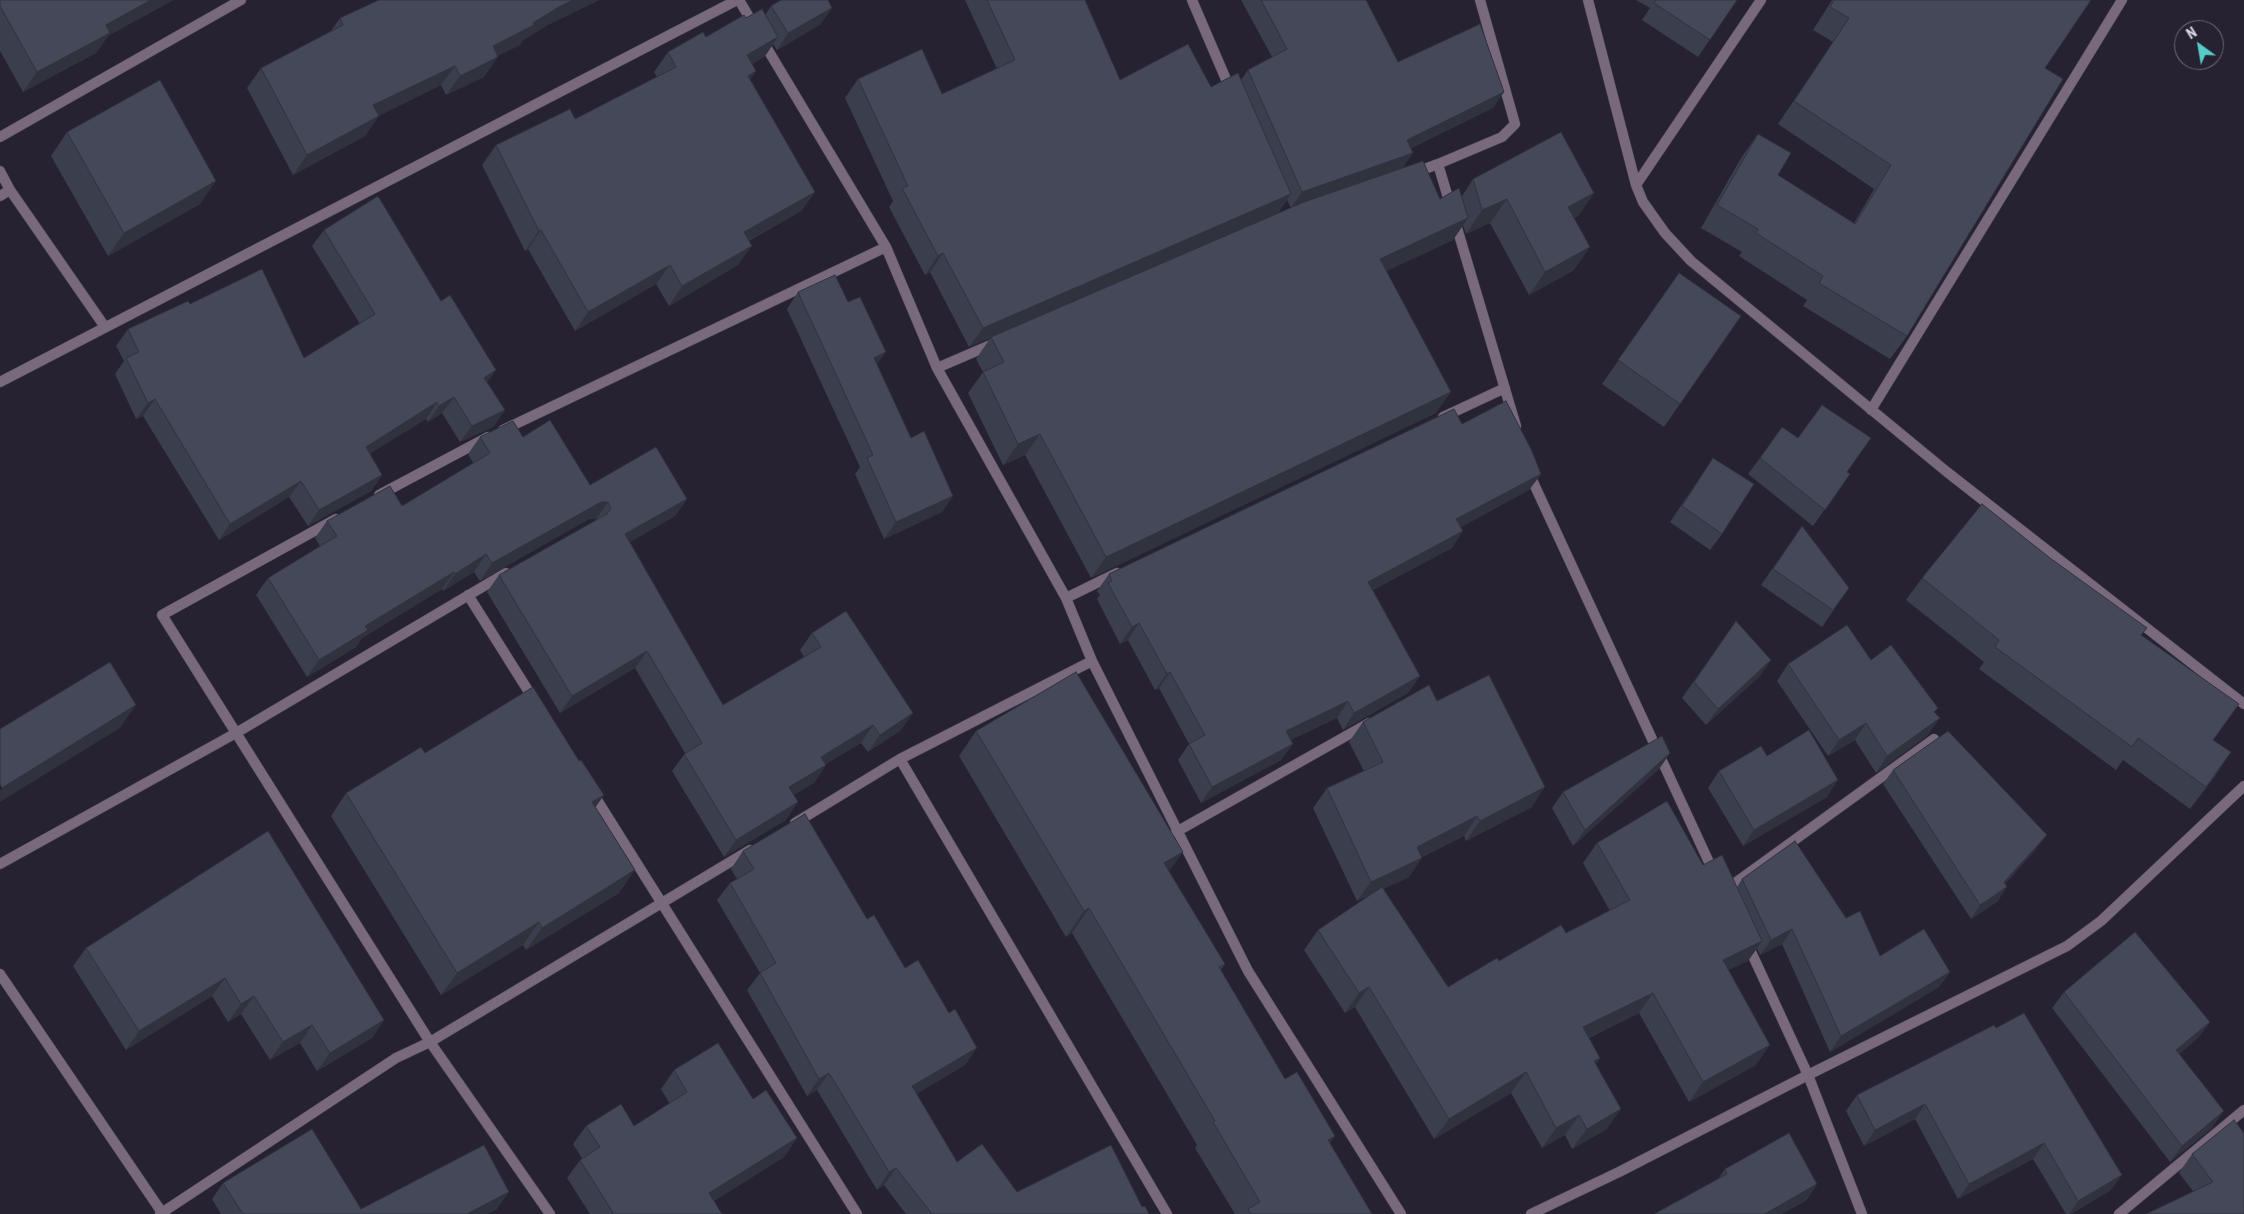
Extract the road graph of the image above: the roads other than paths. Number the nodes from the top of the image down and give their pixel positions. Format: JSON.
{"nodes":[{"id":1,"x":738,"y":0,"type":"edge"},
{"id":2,"x":1192,"y":0,"type":"edge"},
{"id":3,"x":1480,"y":0,"type":"edge"},
{"id":4,"x":1588,"y":0,"type":"edge"},
{"id":5,"x":1761,"y":0,"type":"edge"},
{"id":6,"x":2122,"y":0,"type":"edge"},
{"id":7,"x":237,"y":1,"type":"edge"},
{"id":8,"x":1235,"y":99,"type":"edge"},
{"id":9,"x":0,"y":137,"type":"edge"},
{"id":10,"x":1438,"y":164,"type":"junction"},
{"id":11,"x":0,"y":171,"type":"edge"},
{"id":12,"x":1400,"y":178,"type":"edge"},
{"id":13,"x":1636,"y":185,"type":"junction"},
{"id":14,"x":10,"y":190,"type":"junction"},
{"id":15,"x":0,"y":196,"type":"edge"},
{"id":16,"x":886,"y":247,"type":"junction"},
{"id":17,"x":105,"y":328,"type":"junction"},
{"id":18,"x":1008,"y":337,"type":"edge"},
{"id":19,"x":937,"y":368,"type":"junction"},
{"id":20,"x":0,"y":382,"type":"edge"},
{"id":21,"x":1505,"y":388,"type":"junction"},
{"id":22,"x":1870,"y":410,"type":"junction"},
{"id":23,"x":1434,"y":422,"type":"edge"},
{"id":24,"x":1520,"y":440,"type":"edge"},
{"id":25,"x":1525,"y":458,"type":"edge"},
{"id":26,"x":366,"y":502,"type":"edge"},
{"id":27,"x":350,"y":511,"type":"edge"},
{"id":28,"x":518,"y":567,"type":"edge"},
{"id":29,"x":1128,"y":568,"type":"edge"},
{"id":30,"x":468,"y":595,"type":"junction"},
{"id":31,"x":1066,"y":598,"type":"junction"},
{"id":32,"x":1092,"y":661,"type":"junction"},
{"id":33,"x":2244,"y":704,"type":"edge"},
{"id":34,"x":542,"y":712,"type":"edge"},
{"id":35,"x":1378,"y":718,"type":"edge"},
{"id":36,"x":236,"y":733,"type":"junction"},
{"id":37,"x":1934,"y":739,"type":"edge"},
{"id":38,"x":900,"y":759,"type":"junction"},
{"id":39,"x":584,"y":779,"type":"edge"},
{"id":40,"x":2244,"y":786,"type":"edge"},
{"id":41,"x":790,"y":826,"type":"edge"},
{"id":42,"x":1176,"y":832,"type":"junction"},
{"id":43,"x":756,"y":847,"type":"edge"},
{"id":44,"x":0,"y":864,"type":"edge"},
{"id":45,"x":662,"y":904,"type":"junction"},
{"id":46,"x":1743,"y":936,"type":"edge"},
{"id":47,"x":0,"y":974,"type":"edge"},
{"id":48,"x":430,"y":1042,"type":"junction"},
{"id":49,"x":1808,"y":1074,"type":"junction"},
{"id":50,"x":2244,"y":1110,"type":"edge"},
{"id":51,"x":162,"y":1214,"type":"edge"},
{"id":52,"x":550,"y":1214,"type":"edge"},
{"id":53,"x":857,"y":1214,"type":"edge"},
{"id":54,"x":1166,"y":1214,"type":"edge"},
{"id":55,"x":1401,"y":1214,"type":"edge"},
{"id":56,"x":1531,"y":1214,"type":"edge"},
{"id":57,"x":1862,"y":1214,"type":"edge"},
{"id":58,"x":2119,"y":1214,"type":"edge"}],
"edges":[{"from":1,"to":16,"type":"street"},
{"from":1,"to":17,"type":"street"},
{"from":2,"to":8,"type":"street"},
{"from":3,"to":10,"type":"street"},
{"from":4,"to":13,"type":"street"},
{"from":5,"to":13,"type":"street"},
{"from":6,"to":22,"type":"street"},
{"from":7,"to":9,"type":"street"},
{"from":10,"to":12,"type":"street"},
{"from":10,"to":21,"type":"street"},
{"from":11,"to":14,"type":"street"},
{"from":13,"to":22,"type":"street"},
{"from":14,"to":15,"type":"street"},
{"from":14,"to":17,"type":"street"},
{"from":16,"to":19,"type":"street"},
{"from":16,"to":26,"type":"street"},
{"from":17,"to":20,"type":"street"},
{"from":18,"to":19,"type":"street"},
{"from":19,"to":31,"type":"street"},
{"from":21,"to":23,"type":"street"},
{"from":21,"to":24,"type":"street"},
{"from":22,"to":33,"type":"street"},
{"from":25,"to":37,"type":"street"},
{"from":27,"to":36,"type":"street"},
{"from":28,"to":30,"type":"street"},
{"from":29,"to":31,"type":"street"},
{"from":30,"to":34,"type":"street"},
{"from":30,"to":36,"type":"street"},
{"from":31,"to":32,"type":"street"},
{"from":32,"to":38,"type":"street"},
{"from":32,"to":42,"type":"street"},
{"from":35,"to":42,"type":"street"},
{"from":36,"to":44,"type":"street"},
{"from":36,"to":48,"type":"street"},
{"from":38,"to":41,"type":"street"},
{"from":38,"to":54,"type":"street"},
{"from":39,"to":45,"type":"street"},
{"from":40,"to":49,"type":"street"},
{"from":42,"to":55,"type":"street"},
{"from":43,"to":45,"type":"street"},
{"from":45,"to":48,"type":"street"},
{"from":45,"to":53,"type":"street"},
{"from":46,"to":49,"type":"street"},
{"from":47,"to":51,"type":"street"},
{"from":48,"to":51,"type":"street"},
{"from":48,"to":52,"type":"street"},
{"from":49,"to":56,"type":"street"},
{"from":49,"to":57,"type":"street"},
{"from":50,"to":58,"type":"street"}]}
